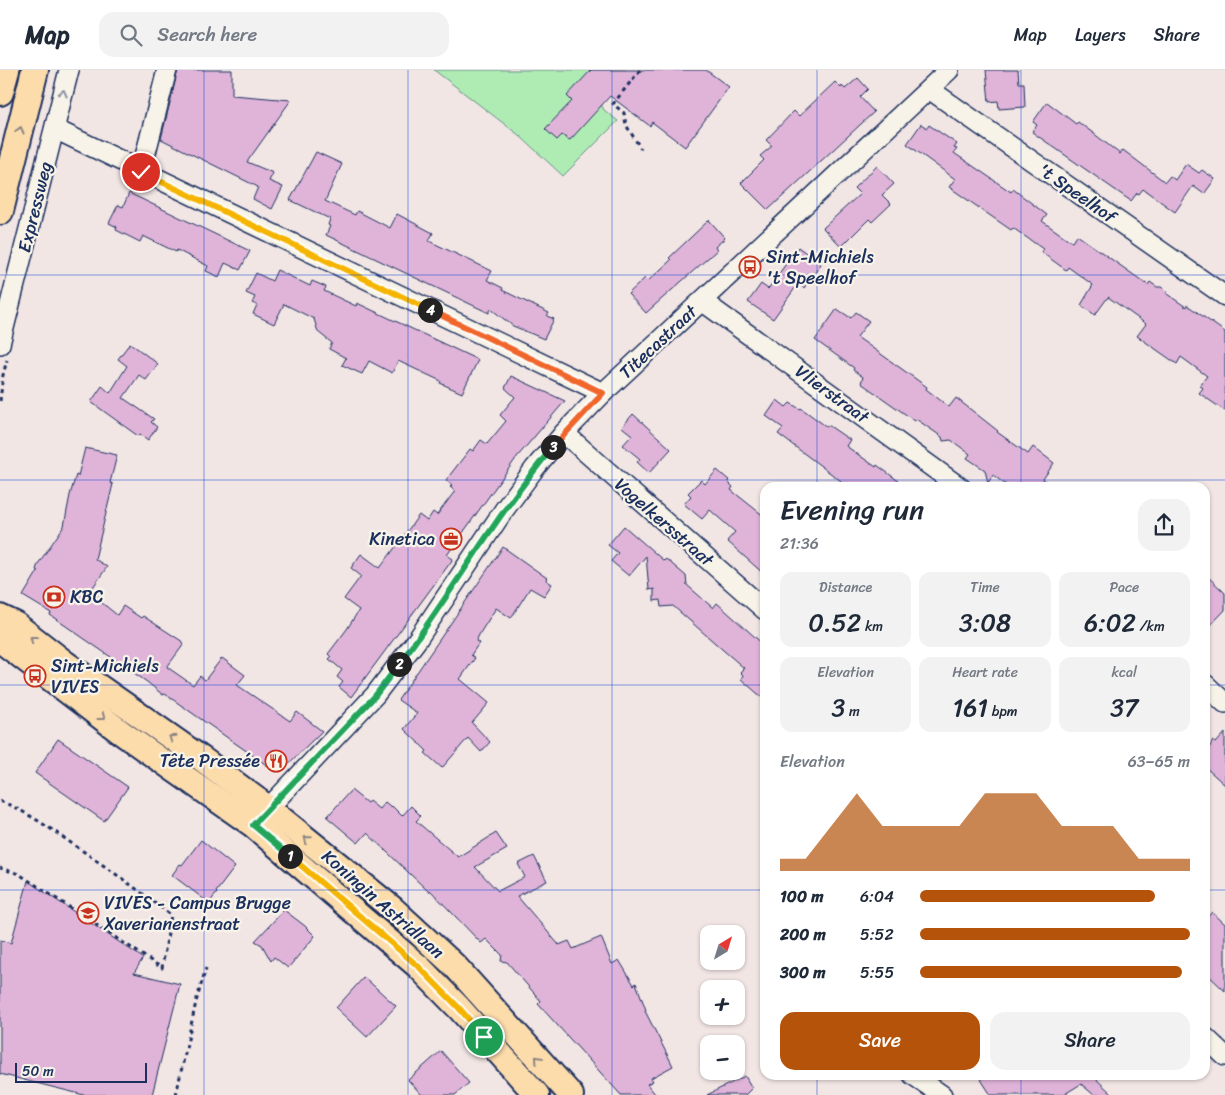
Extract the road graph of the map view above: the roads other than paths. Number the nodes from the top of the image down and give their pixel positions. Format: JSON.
{"nodes":[{"id":1,"x":6,"y":70,"type":"edge"},
{"id":2,"x":35,"y":70,"type":"edge"},
{"id":3,"x":69,"y":70,"type":"edge"},
{"id":4,"x":167,"y":70,"type":"edge"},
{"id":5,"x":949,"y":70,"type":"edge"},
{"id":6,"x":929,"y":89,"type":"junction"},
{"id":7,"x":0,"y":92,"type":"edge"},
{"id":8,"x":54,"y":129,"type":"junction"},
{"id":9,"x":141,"y":172,"type":"junction"},
{"id":10,"x":0,"y":211,"type":"edge"},
{"id":11,"x":1225,"y":296,"type":"edge"},
{"id":12,"x":702,"y":301,"type":"junction"},
{"id":13,"x":0,"y":344,"type":"edge"},
{"id":14,"x":603,"y":393,"type":"junction"},
{"id":15,"x":564,"y":433,"type":"junction"},
{"id":16,"x":953,"y":482,"type":"edge"},
{"id":17,"x":760,"y":606,"type":"edge"},
{"id":18,"x":0,"y":617,"type":"edge"},
{"id":19,"x":0,"y":640,"type":"edge"},
{"id":20,"x":1210,"y":689,"type":"edge"},
{"id":21,"x":1225,"y":703,"type":"edge"},
{"id":22,"x":261,"y":816,"type":"junction"},
{"id":23,"x":1210,"y":1042,"type":"edge"},
{"id":24,"x":1225,"y":1056,"type":"edge"},
{"id":25,"x":920,"y":1080,"type":"edge"},
{"id":26,"x":537,"y":1095,"type":"edge"},
{"id":27,"x":571,"y":1095,"type":"edge"},
{"id":28,"x":942,"y":1095,"type":"edge"}],
"edges":[{"from":1,"to":7,"type":"highway"},
{"from":10,"to":2,"type":"highway","name":"Expressweg","one_way":true},
{"from":8,"to":3,"type":"street","name":"Expressweg","one_way":true},
{"from":4,"to":9,"type":"street"},
{"from":5,"to":6,"type":"street","name":"Titecastraat"},
{"from":6,"to":11,"type":"street","name":"'t Speelhof"},
{"from":6,"to":12,"type":"street","name":"Titecastraat"},
{"from":8,"to":9,"type":"street"},
{"from":8,"to":13,"type":"street","name":"Expressweg"},
{"from":9,"to":14,"type":"street"},
{"from":12,"to":14,"type":"street","name":"Titecastraat"},
{"from":12,"to":16,"type":"street","name":"Vlierstraat"},
{"from":14,"to":15,"type":"street","name":"Titecastraat"},
{"from":15,"to":17,"type":"street","name":"Vogelkersstraat"},
{"from":15,"to":22,"type":"street","name":"Titecastraat"},
{"from":22,"to":18,"type":"main road","name":"Koningin Astridlaan","one_way":true},
{"from":19,"to":22,"type":"main road","name":"Koningin Astridlaan","one_way":true},
{"from":20,"to":21,"type":"street"},
{"from":22,"to":26,"type":"main road","name":"Koningin Astridlaan"},
{"from":27,"to":22,"type":"main road","name":"Koningin Astridlaan","one_way":true},
{"from":23,"to":24,"type":"street"},
{"from":25,"to":28,"type":"street"}]}
